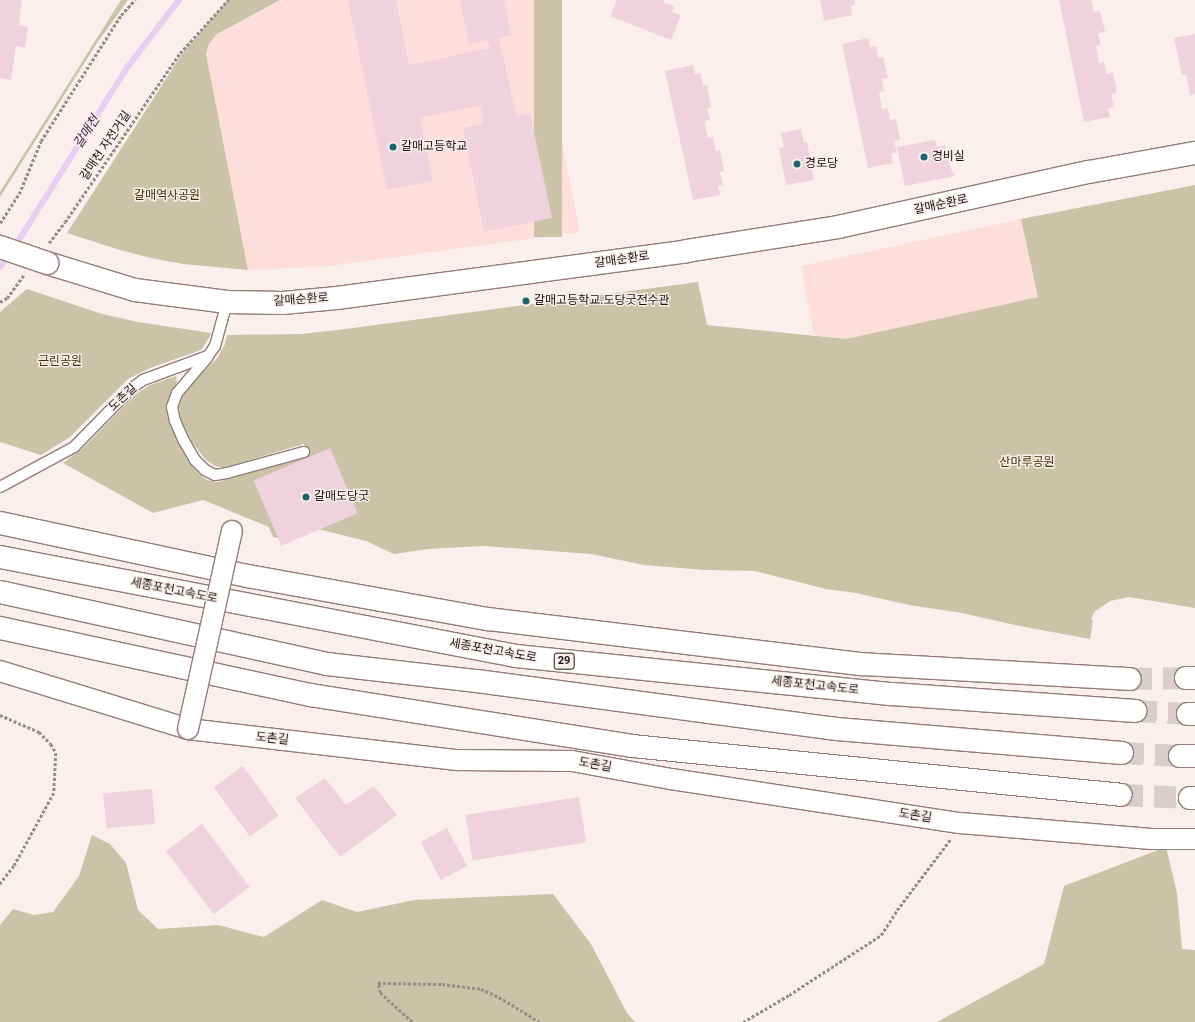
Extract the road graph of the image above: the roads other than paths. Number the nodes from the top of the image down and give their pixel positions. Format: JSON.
{"nodes":[{"id":1,"x":1195,"y":153,"type":"edge"},
{"id":2,"x":0,"y":247,"type":"edge"},
{"id":3,"x":227,"y":302,"type":"junction"},
{"id":4,"x":208,"y":356,"type":"junction"},
{"id":5,"x":304,"y":452,"type":"dead end"},
{"id":6,"x":0,"y":487,"type":"edge"},
{"id":7,"x":0,"y":523,"type":"edge"},
{"id":8,"x":232,"y":530,"type":"dead end"},
{"id":9,"x":0,"y":557,"type":"edge"},
{"id":10,"x":0,"y":592,"type":"edge"},
{"id":11,"x":0,"y":628,"type":"edge"},
{"id":12,"x":0,"y":671,"type":"edge"},
{"id":13,"x":1130,"y":679,"type":"tunnel mouth"},
{"id":14,"x":1135,"y":711,"type":"tunnel mouth"},
{"id":15,"x":188,"y":729,"type":"junction"},
{"id":16,"x":1122,"y":753,"type":"tunnel mouth"},
{"id":17,"x":1121,"y":795,"type":"tunnel mouth"},
{"id":18,"x":1195,"y":839,"type":"edge"}],
"edges":[{"from":1,"to":3,"type":"main road","name":"갈매순환로"},
{"from":2,"to":3,"type":"main road","name":"갈매순환로","bridge":true},
{"from":3,"to":4,"type":"lane"},
{"from":4,"to":5,"type":"lane"},
{"from":4,"to":6,"type":"lane","name":"도촌길"},
{"from":7,"to":13,"type":"main road"},
{"from":8,"to":15,"type":"street","bridge":true},
{"from":9,"to":14,"type":"main road","name":"세종포천고속도로","number":"29"},
{"from":10,"to":16,"type":"main road"},
{"from":11,"to":17,"type":"main road"},
{"from":12,"to":15,"type":"street","name":"도촌길"},
{"from":15,"to":18,"type":"street","name":"도촌길"}]}
